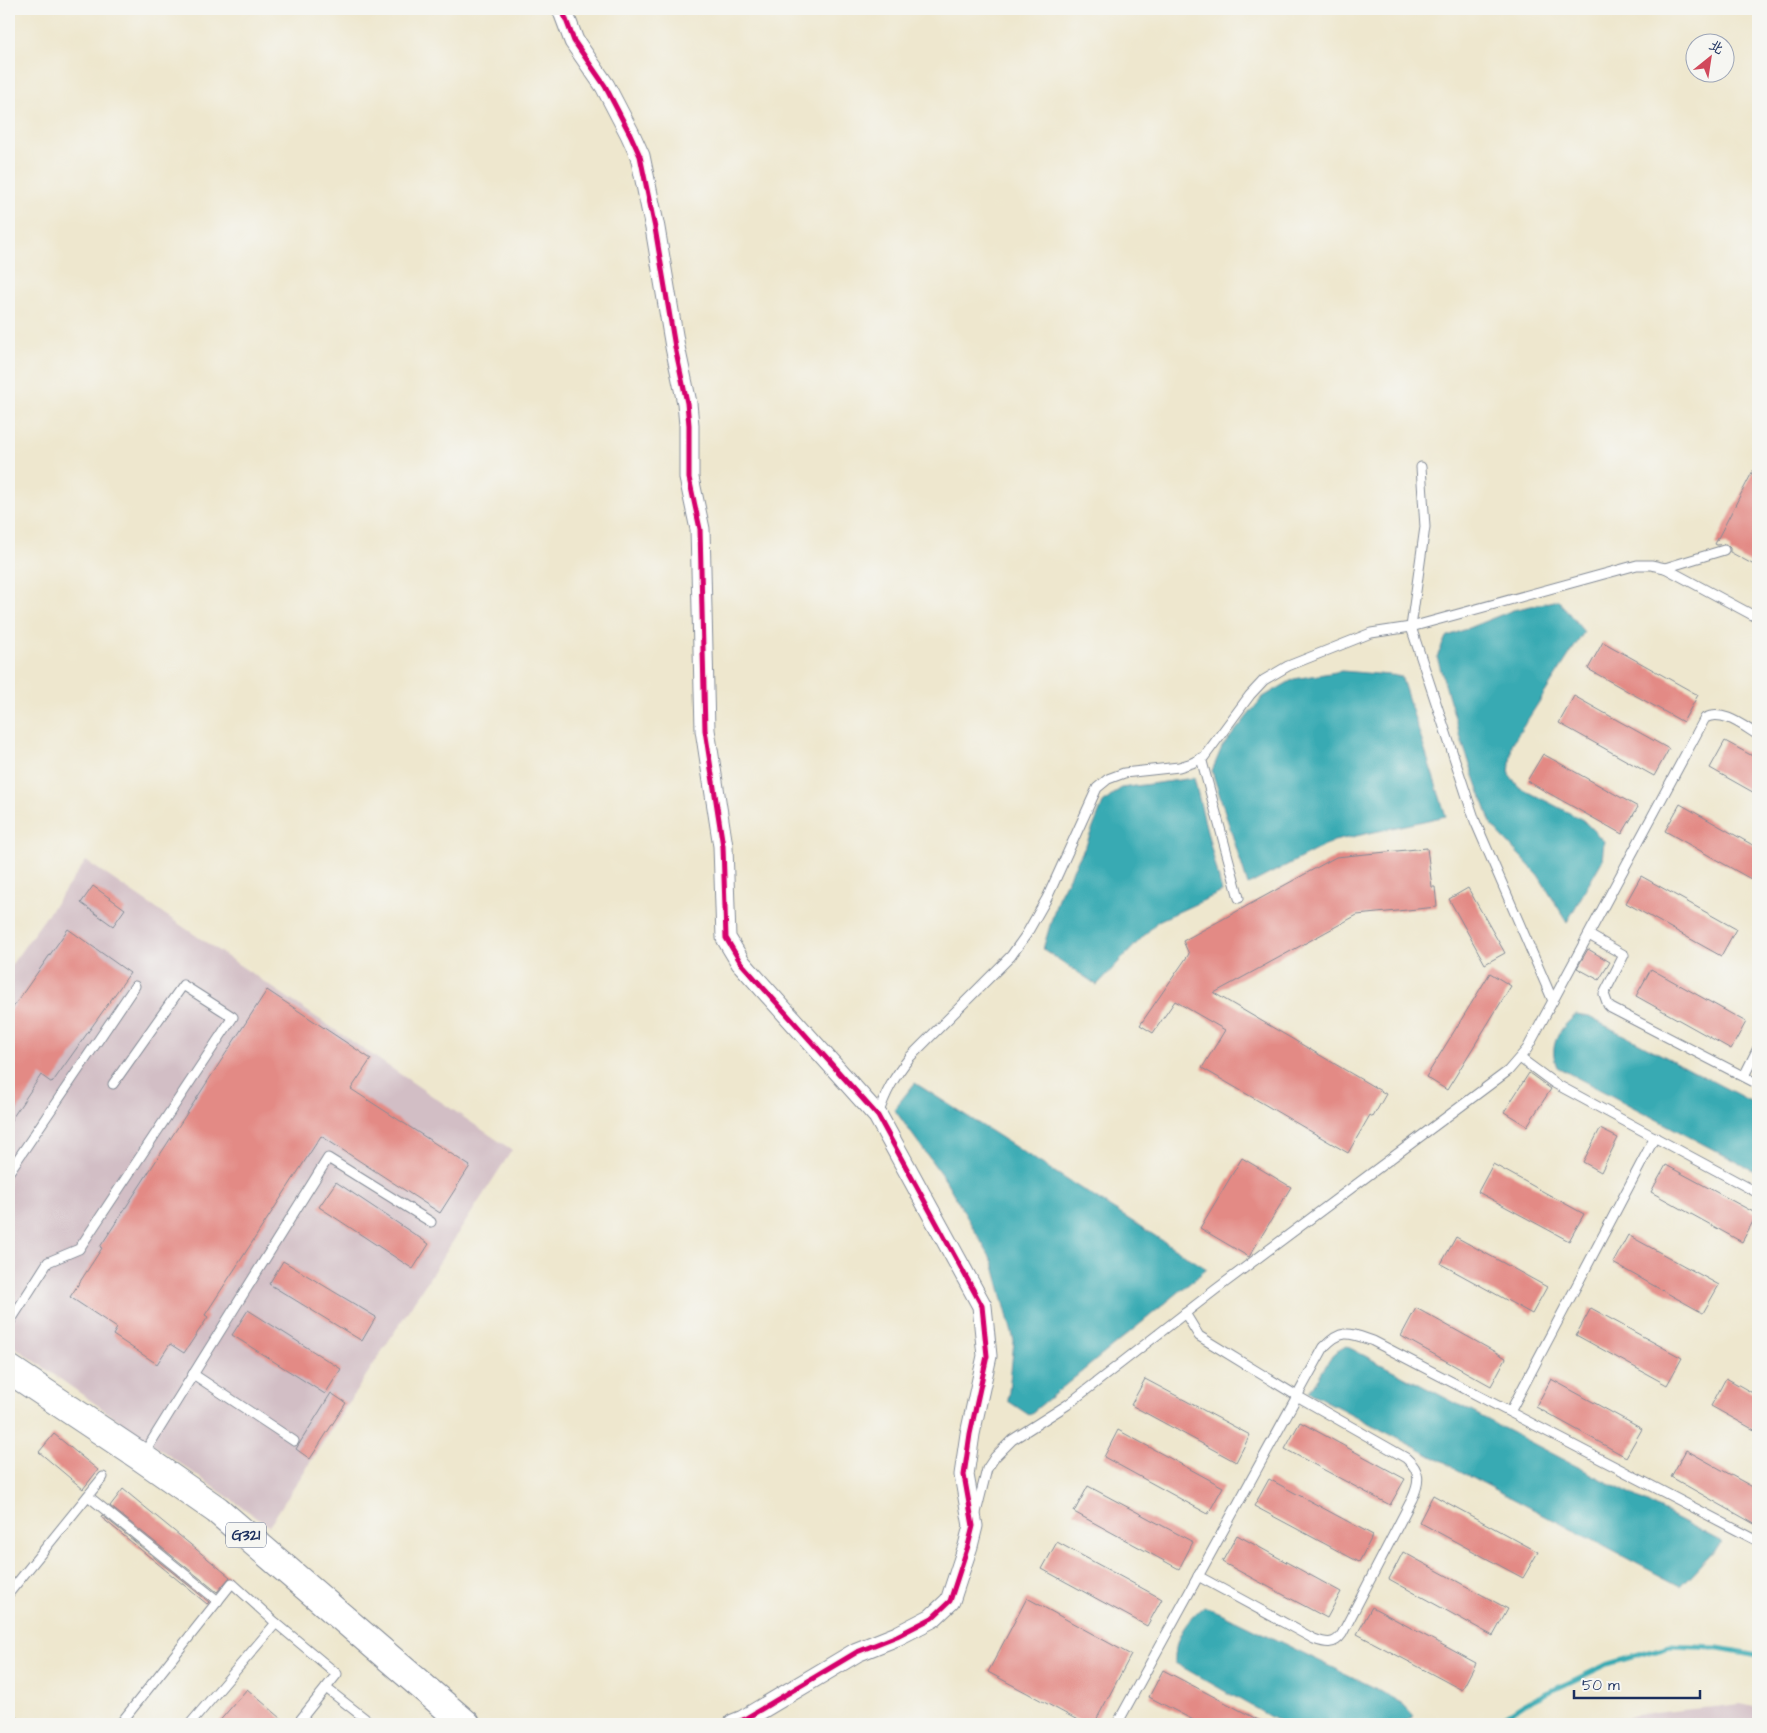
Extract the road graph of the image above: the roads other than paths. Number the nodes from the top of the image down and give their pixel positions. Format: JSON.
{"nodes":[{"id":1,"x":562,"y":9,"type":"edge"},
{"id":2,"x":1421,"y":467,"type":"dead end"},
{"id":3,"x":1724,"y":550,"type":"dead end"},
{"id":4,"x":1665,"y":568,"type":"junction"},
{"id":5,"x":1758,"y":618,"type":"edge"},
{"id":6,"x":1411,"y":627,"type":"junction"},
{"id":7,"x":1758,"y":735,"type":"edge"},
{"id":8,"x":1201,"y":758,"type":"junction"},
{"id":9,"x":1239,"y":898,"type":"dead end"},
{"id":10,"x":1589,"y":935,"type":"junction"},
{"id":11,"x":135,"y":986,"type":"dead end"},
{"id":12,"x":1553,"y":1001,"type":"junction"},
{"id":13,"x":1758,"y":1048,"type":"edge"},
{"id":14,"x":1520,"y":1058,"type":"junction"},
{"id":15,"x":1744,"y":1076,"type":"junction"},
{"id":16,"x":113,"y":1084,"type":"dead end"},
{"id":17,"x":1758,"y":1084,"type":"edge"},
{"id":18,"x":878,"y":1116,"type":"junction"},
{"id":19,"x":1655,"y":1138,"type":"junction"},
{"id":20,"x":9,"y":1172,"type":"edge"},
{"id":21,"x":1758,"y":1193,"type":"edge"},
{"id":22,"x":431,"y":1222,"type":"dead end"},
{"id":23,"x":1185,"y":1313,"type":"junction"},
{"id":24,"x":9,"y":1323,"type":"edge"},
{"id":25,"x":9,"y":1369,"type":"edge"},
{"id":26,"x":193,"y":1374,"type":"junction"},
{"id":27,"x":1298,"y":1396,"type":"junction"},
{"id":28,"x":1510,"y":1412,"type":"junction"},
{"id":29,"x":294,"y":1441,"type":"dead end"},
{"id":30,"x":141,"y":1457,"type":"junction"},
{"id":31,"x":103,"y":1478,"type":"dead end"},
{"id":32,"x":88,"y":1496,"type":"junction"},
{"id":33,"x":973,"y":1526,"type":"junction"},
{"id":34,"x":1758,"y":1541,"type":"edge"},
{"id":35,"x":1198,"y":1576,"type":"junction"},
{"id":36,"x":9,"y":1593,"type":"edge"},
{"id":37,"x":218,"y":1601,"type":"junction"},
{"id":38,"x":276,"y":1623,"type":"junction"},
{"id":39,"x":326,"y":1688,"type":"junction"},
{"id":40,"x":9,"y":1717,"type":"edge"},
{"id":41,"x":17,"y":1724,"type":"edge"},
{"id":42,"x":120,"y":1724,"type":"edge"},
{"id":43,"x":190,"y":1724,"type":"edge"},
{"id":44,"x":297,"y":1724,"type":"edge"},
{"id":45,"x":372,"y":1724,"type":"edge"},
{"id":46,"x":466,"y":1724,"type":"edge"},
{"id":47,"x":733,"y":1724,"type":"edge"},
{"id":48,"x":1117,"y":1724,"type":"edge"}],
"edges":[{"from":1,"to":18,"type":"street"},
{"from":2,"to":6,"type":"lane"},
{"from":3,"to":4,"type":"lane"},
{"from":4,"to":5,"type":"lane"},
{"from":4,"to":6,"type":"lane"},
{"from":6,"to":8,"type":"lane"},
{"from":6,"to":12,"type":"lane"},
{"from":7,"to":10,"type":"lane"},
{"from":8,"to":9,"type":"lane"},
{"from":8,"to":18,"type":"lane"},
{"from":10,"to":12,"type":"lane"},
{"from":10,"to":15,"type":"lane"},
{"from":11,"to":20,"type":"lane"},
{"from":12,"to":14,"type":"lane"},
{"from":13,"to":15,"type":"lane"},
{"from":14,"to":19,"type":"lane"},
{"from":14,"to":23,"type":"lane"},
{"from":15,"to":17,"type":"lane"},
{"from":16,"to":24,"type":"lane"},
{"from":18,"to":33,"type":"street"},
{"from":19,"to":21,"type":"lane"},
{"from":19,"to":28,"type":"lane"},
{"from":22,"to":26,"type":"lane"},
{"from":23,"to":27,"type":"lane"},
{"from":23,"to":33,"type":"lane"},
{"from":25,"to":30,"type":"highway","number":"G321"},
{"from":26,"to":29,"type":"lane"},
{"from":26,"to":30,"type":"lane"},
{"from":27,"to":28,"type":"lane"},
{"from":27,"to":35,"type":"lane"},
{"from":27,"to":35,"type":"lane"},
{"from":28,"to":34,"type":"lane"},
{"from":30,"to":46,"type":"highway","number":"G321"},
{"from":31,"to":32,"type":"lane"},
{"from":32,"to":36,"type":"lane"},
{"from":32,"to":37,"type":"lane"},
{"from":33,"to":47,"type":"street"},
{"from":35,"to":48,"type":"lane"},
{"from":37,"to":38,"type":"lane"},
{"from":37,"to":42,"type":"lane"},
{"from":38,"to":39,"type":"lane"},
{"from":38,"to":43,"type":"lane"},
{"from":39,"to":44,"type":"lane"},
{"from":39,"to":45,"type":"lane"},
{"from":40,"to":41,"type":"lane"}]}
